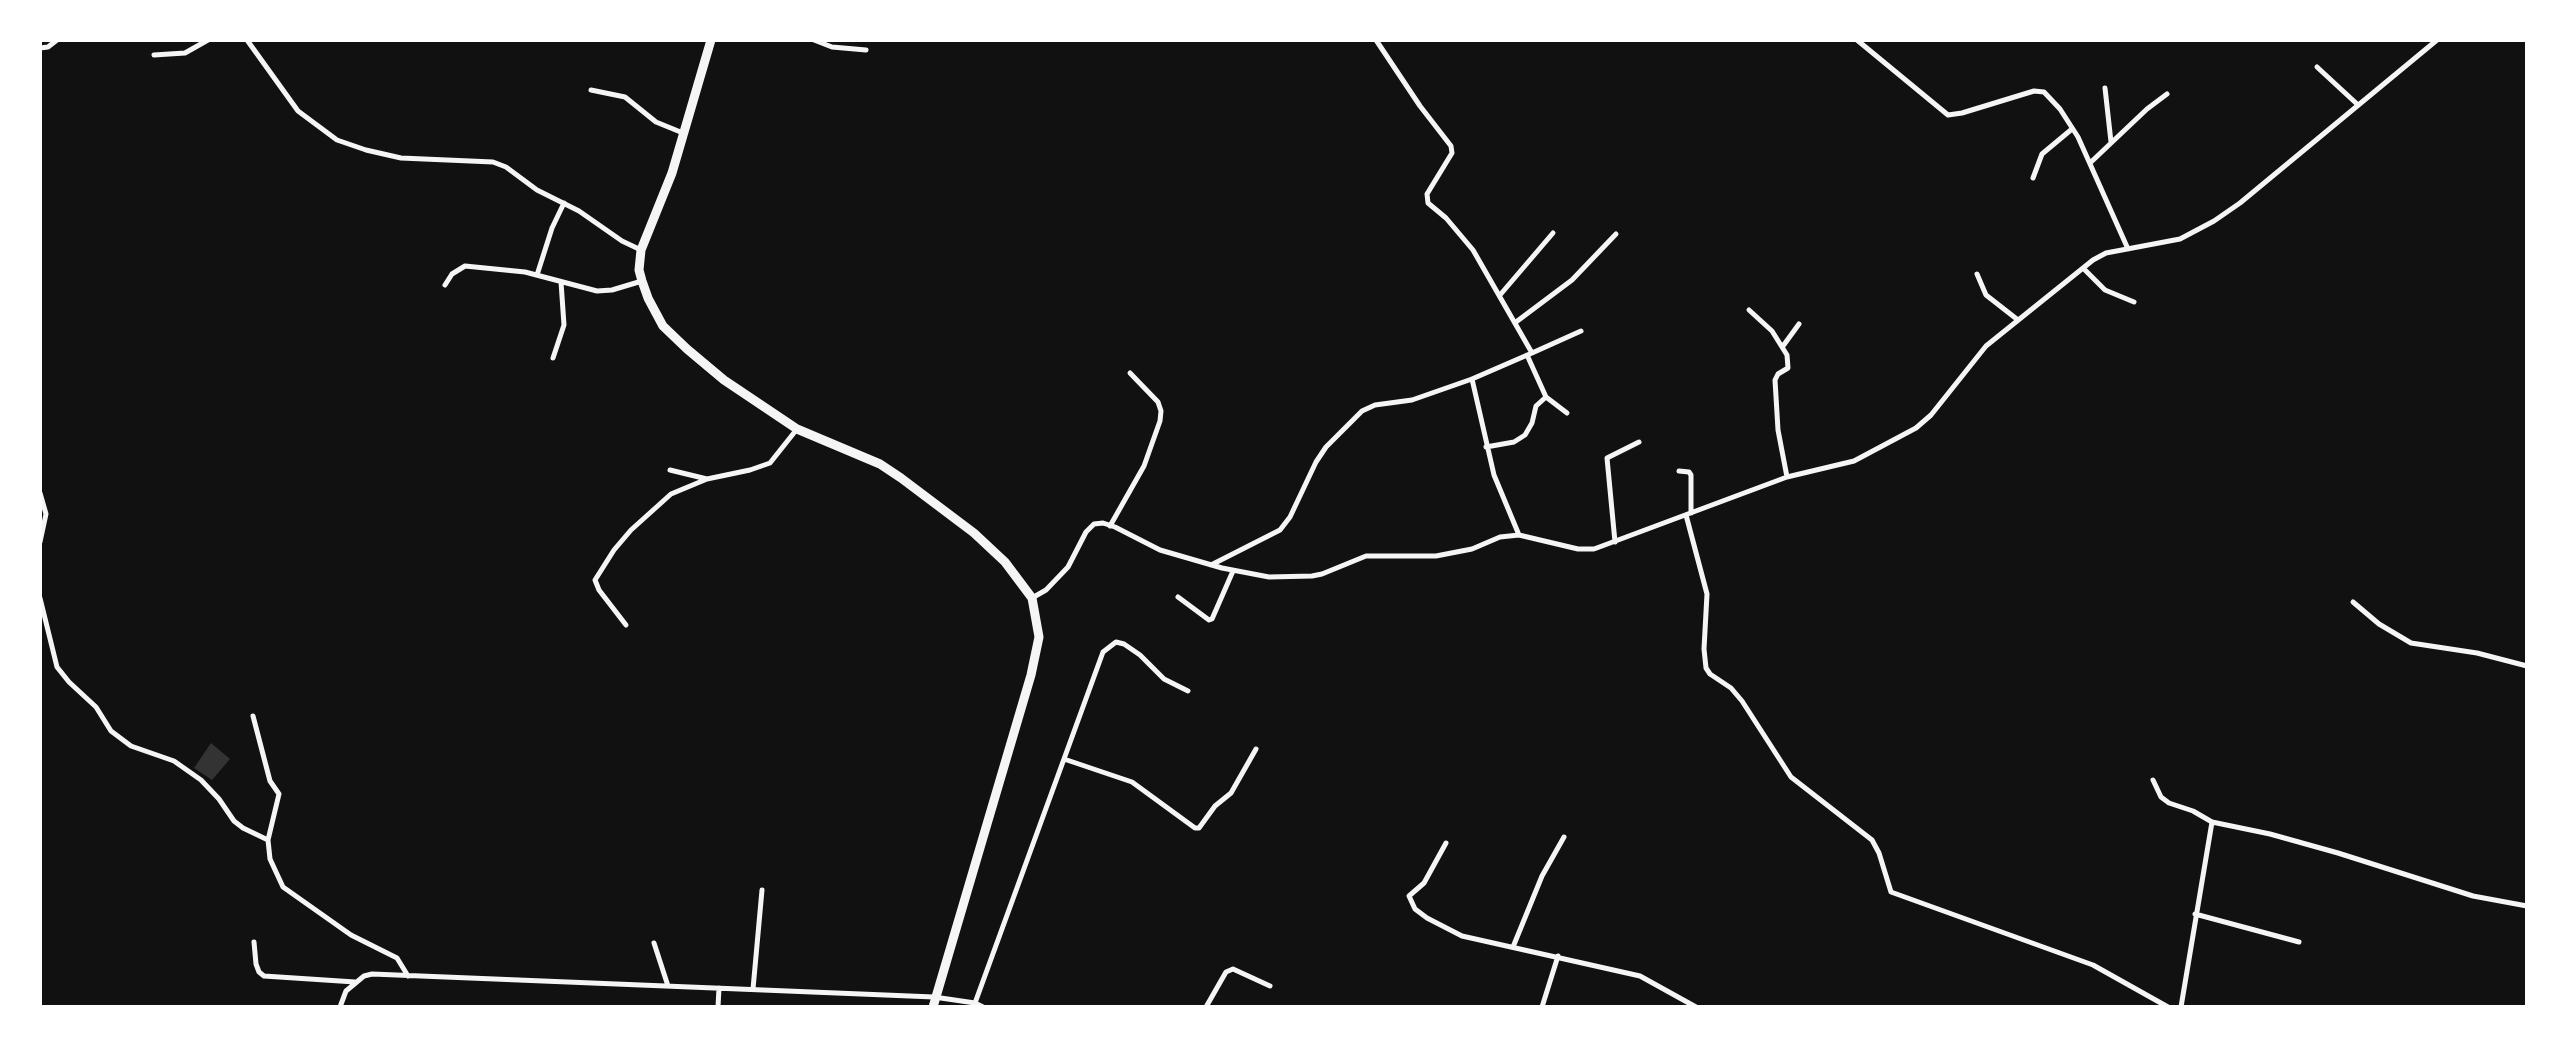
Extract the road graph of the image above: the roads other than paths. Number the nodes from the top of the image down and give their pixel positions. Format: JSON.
{"nodes":[{"id":1,"x":57,"y":40,"type":"edge"},
{"id":2,"x":208,"y":40,"type":"edge"},
{"id":3,"x":247,"y":40,"type":"edge"},
{"id":4,"x":711,"y":40,"type":"edge"},
{"id":5,"x":814,"y":40,"type":"edge"},
{"id":6,"x":1376,"y":40,"type":"edge"},
{"id":7,"x":1857,"y":40,"type":"edge"},
{"id":8,"x":2420,"y":40,"type":"edge"},
{"id":9,"x":2437,"y":40,"type":"edge"},
{"id":10,"x":2427,"y":47,"type":"junction"},
{"id":11,"x":40,"y":48,"type":"edge"},
{"id":12,"x":866,"y":50,"type":"dead end"},
{"id":13,"x":154,"y":55,"type":"dead end"},
{"id":14,"x":2317,"y":67,"type":"dead end"},
{"id":15,"x":2105,"y":88,"type":"dead end"},
{"id":16,"x":591,"y":90,"type":"dead end"},
{"id":17,"x":2167,"y":94,"type":"dead end"},
{"id":18,"x":2357,"y":104,"type":"junction"},
{"id":19,"x":2072,"y":129,"type":"junction"},
{"id":20,"x":683,"y":133,"type":"junction"},
{"id":21,"x":2111,"y":142,"type":"junction"},
{"id":22,"x":2090,"y":163,"type":"junction"},
{"id":23,"x":2034,"y":178,"type":"dead end"},
{"id":24,"x":564,"y":203,"type":"junction"},
{"id":25,"x":1553,"y":233,"type":"dead end"},
{"id":26,"x":1616,"y":234,"type":"dead end"},
{"id":27,"x":641,"y":250,"type":"junction"},
{"id":28,"x":2128,"y":250,"type":"junction"},
{"id":29,"x":2083,"y":268,"type":"junction"},
{"id":30,"x":1977,"y":274,"type":"dead end"},
{"id":31,"x":537,"y":275,"type":"junction"},
{"id":32,"x":642,"y":281,"type":"junction"},
{"id":33,"x":561,"y":282,"type":"junction"},
{"id":34,"x":445,"y":285,"type":"dead end"},
{"id":35,"x":1500,"y":295,"type":"junction"},
{"id":36,"x":2134,"y":302,"type":"dead end"},
{"id":37,"x":1749,"y":310,"type":"dead end"},
{"id":38,"x":2018,"y":320,"type":"junction"},
{"id":39,"x":1516,"y":322,"type":"junction"},
{"id":40,"x":1798,"y":324,"type":"dead end"},
{"id":41,"x":1581,"y":331,"type":"dead end"},
{"id":42,"x":1783,"y":346,"type":"junction"},
{"id":43,"x":1530,"y":354,"type":"junction"},
{"id":44,"x":553,"y":358,"type":"dead end"},
{"id":45,"x":1130,"y":373,"type":"dead end"},
{"id":46,"x":1472,"y":379,"type":"junction"},
{"id":47,"x":1546,"y":397,"type":"junction"},
{"id":48,"x":1567,"y":413,"type":"dead end"},
{"id":49,"x":797,"y":429,"type":"junction"},
{"id":50,"x":1640,"y":442,"type":"dead end"},
{"id":51,"x":1486,"y":447,"type":"junction"},
{"id":52,"x":670,"y":470,"type":"dead end"},
{"id":53,"x":1679,"y":471,"type":"dead end"},
{"id":54,"x":1787,"y":477,"type":"junction"},
{"id":55,"x":707,"y":479,"type":"junction"},
{"id":56,"x":40,"y":493,"type":"edge"},
{"id":57,"x":1689,"y":514,"type":"junction"},
{"id":58,"x":1110,"y":526,"type":"junction"},
{"id":59,"x":1519,"y":535,"type":"junction"},
{"id":60,"x":40,"y":542,"type":"edge"},
{"id":61,"x":1615,"y":542,"type":"junction"},
{"id":62,"x":1212,"y":565,"type":"junction"},
{"id":63,"x":1233,"y":571,"type":"junction"},
{"id":64,"x":1178,"y":597,"type":"dead end"},
{"id":65,"x":40,"y":598,"type":"edge"},
{"id":66,"x":1032,"y":598,"type":"junction"},
{"id":67,"x":2353,"y":602,"type":"dead end"},
{"id":68,"x":626,"y":625,"type":"dead end"},
{"id":69,"x":2527,"y":666,"type":"edge"},
{"id":70,"x":1188,"y":691,"type":"dead end"},
{"id":71,"x":253,"y":716,"type":"dead end"},
{"id":72,"x":1256,"y":750,"type":"dead end"},
{"id":73,"x":1064,"y":760,"type":"junction"},
{"id":74,"x":2153,"y":780,"type":"dead end"},
{"id":75,"x":2212,"y":822,"type":"junction"},
{"id":76,"x":1564,"y":836,"type":"dead end"},
{"id":77,"x":268,"y":840,"type":"junction"},
{"id":78,"x":1446,"y":843,"type":"dead end"},
{"id":79,"x":762,"y":890,"type":"dead end"},
{"id":80,"x":2527,"y":906,"type":"edge"},
{"id":81,"x":2195,"y":914,"type":"junction"},
{"id":82,"x":254,"y":942,"type":"dead end"},
{"id":83,"x":2299,"y":942,"type":"dead end"},
{"id":84,"x":654,"y":943,"type":"dead end"},
{"id":85,"x":1513,"y":947,"type":"junction"},
{"id":86,"x":1558,"y":956,"type":"junction"},
{"id":87,"x":408,"y":976,"type":"junction"},
{"id":88,"x":355,"y":982,"type":"junction"},
{"id":89,"x":668,"y":986,"type":"junction"},
{"id":90,"x":1270,"y":986,"type":"dead end"},
{"id":91,"x":719,"y":988,"type":"junction"},
{"id":92,"x":753,"y":989,"type":"junction"},
{"id":93,"x":933,"y":1002,"type":"edge"},
{"id":94,"x":975,"y":1003,"type":"junction"},
{"id":95,"x":340,"y":1007,"type":"edge"},
{"id":96,"x":718,"y":1007,"type":"edge"},
{"id":97,"x":982,"y":1007,"type":"edge"},
{"id":98,"x":1206,"y":1007,"type":"edge"},
{"id":99,"x":1542,"y":1007,"type":"edge"},
{"id":100,"x":1696,"y":1007,"type":"edge"},
{"id":101,"x":2168,"y":1007,"type":"edge"},
{"id":102,"x":2181,"y":1007,"type":"edge"}],
"edges":[{"from":1,"to":11,"type":"street"},
{"from":2,"to":13,"type":"street"},
{"from":3,"to":24,"type":"street"},
{"from":4,"to":20,"type":"highway"},
{"from":5,"to":12,"type":"street"},
{"from":6,"to":35,"type":"street"},
{"from":7,"to":19,"type":"street"},
{"from":8,"to":10,"type":"street"},
{"from":9,"to":10,"type":"street"},
{"from":10,"to":18,"type":"street"},
{"from":14,"to":18,"type":"street"},
{"from":15,"to":21,"type":"street"},
{"from":16,"to":20,"type":"street"},
{"from":17,"to":21,"type":"street"},
{"from":18,"to":28,"type":"street"},
{"from":19,"to":22,"type":"street"},
{"from":19,"to":23,"type":"street"},
{"from":20,"to":27,"type":"highway"},
{"from":21,"to":22,"type":"street"},
{"from":22,"to":28,"type":"street"},
{"from":24,"to":27,"type":"street"},
{"from":24,"to":31,"type":"street"},
{"from":25,"to":35,"type":"street"},
{"from":26,"to":39,"type":"street"},
{"from":27,"to":32,"type":"highway"},
{"from":28,"to":29,"type":"street"},
{"from":29,"to":36,"type":"street"},
{"from":29,"to":38,"type":"street"},
{"from":30,"to":38,"type":"street"},
{"from":31,"to":33,"type":"street"},
{"from":31,"to":34,"type":"street"},
{"from":32,"to":33,"type":"street"},
{"from":32,"to":49,"type":"highway"},
{"from":33,"to":44,"type":"street"},
{"from":35,"to":39,"type":"street"},
{"from":37,"to":42,"type":"street"},
{"from":38,"to":54,"type":"street"},
{"from":39,"to":43,"type":"street"},
{"from":40,"to":42,"type":"street"},
{"from":41,"to":43,"type":"street"},
{"from":42,"to":54,"type":"street"},
{"from":43,"to":46,"type":"street"},
{"from":43,"to":47,"type":"street"},
{"from":45,"to":58,"type":"street"},
{"from":46,"to":51,"type":"street"},
{"from":46,"to":62,"type":"street"},
{"from":47,"to":48,"type":"street"},
{"from":47,"to":51,"type":"street"},
{"from":49,"to":55,"type":"street"},
{"from":49,"to":66,"type":"highway"},
{"from":50,"to":61,"type":"street"},
{"from":51,"to":59,"type":"street"},
{"from":52,"to":55,"type":"street"},
{"from":53,"to":57,"type":"street"},
{"from":54,"to":57,"type":"street"},
{"from":55,"to":68,"type":"street"},
{"from":56,"to":60,"type":"street"},
{"from":57,"to":61,"type":"street"},
{"from":57,"to":101,"type":"street"},
{"from":58,"to":62,"type":"street"},
{"from":58,"to":66,"type":"street"},
{"from":59,"to":61,"type":"street"},
{"from":59,"to":63,"type":"street"},
{"from":62,"to":63,"type":"street"},
{"from":63,"to":64,"type":"street"},
{"from":65,"to":77,"type":"street"},
{"from":66,"to":93,"type":"highway"},
{"from":67,"to":69,"type":"street"},
{"from":70,"to":73,"type":"street"},
{"from":71,"to":77,"type":"street"},
{"from":72,"to":73,"type":"street"},
{"from":73,"to":94,"type":"street"},
{"from":74,"to":75,"type":"street"},
{"from":75,"to":80,"type":"street"},
{"from":75,"to":81,"type":"street"},
{"from":76,"to":85,"type":"street"},
{"from":77,"to":87,"type":"street"},
{"from":78,"to":85,"type":"street"},
{"from":79,"to":92,"type":"street"},
{"from":81,"to":83,"type":"street"},
{"from":81,"to":102,"type":"street"},
{"from":82,"to":88,"type":"street"},
{"from":84,"to":89,"type":"street"},
{"from":85,"to":86,"type":"street"},
{"from":86,"to":99,"type":"street"},
{"from":86,"to":100,"type":"street"},
{"from":87,"to":88,"type":"street"},
{"from":87,"to":89,"type":"street"},
{"from":88,"to":95,"type":"street"},
{"from":89,"to":91,"type":"street"},
{"from":90,"to":98,"type":"street"},
{"from":91,"to":92,"type":"street"},
{"from":91,"to":96,"type":"street"},
{"from":92,"to":93,"type":"street"},
{"from":93,"to":94,"type":"street"},
{"from":94,"to":97,"type":"street"}]}
